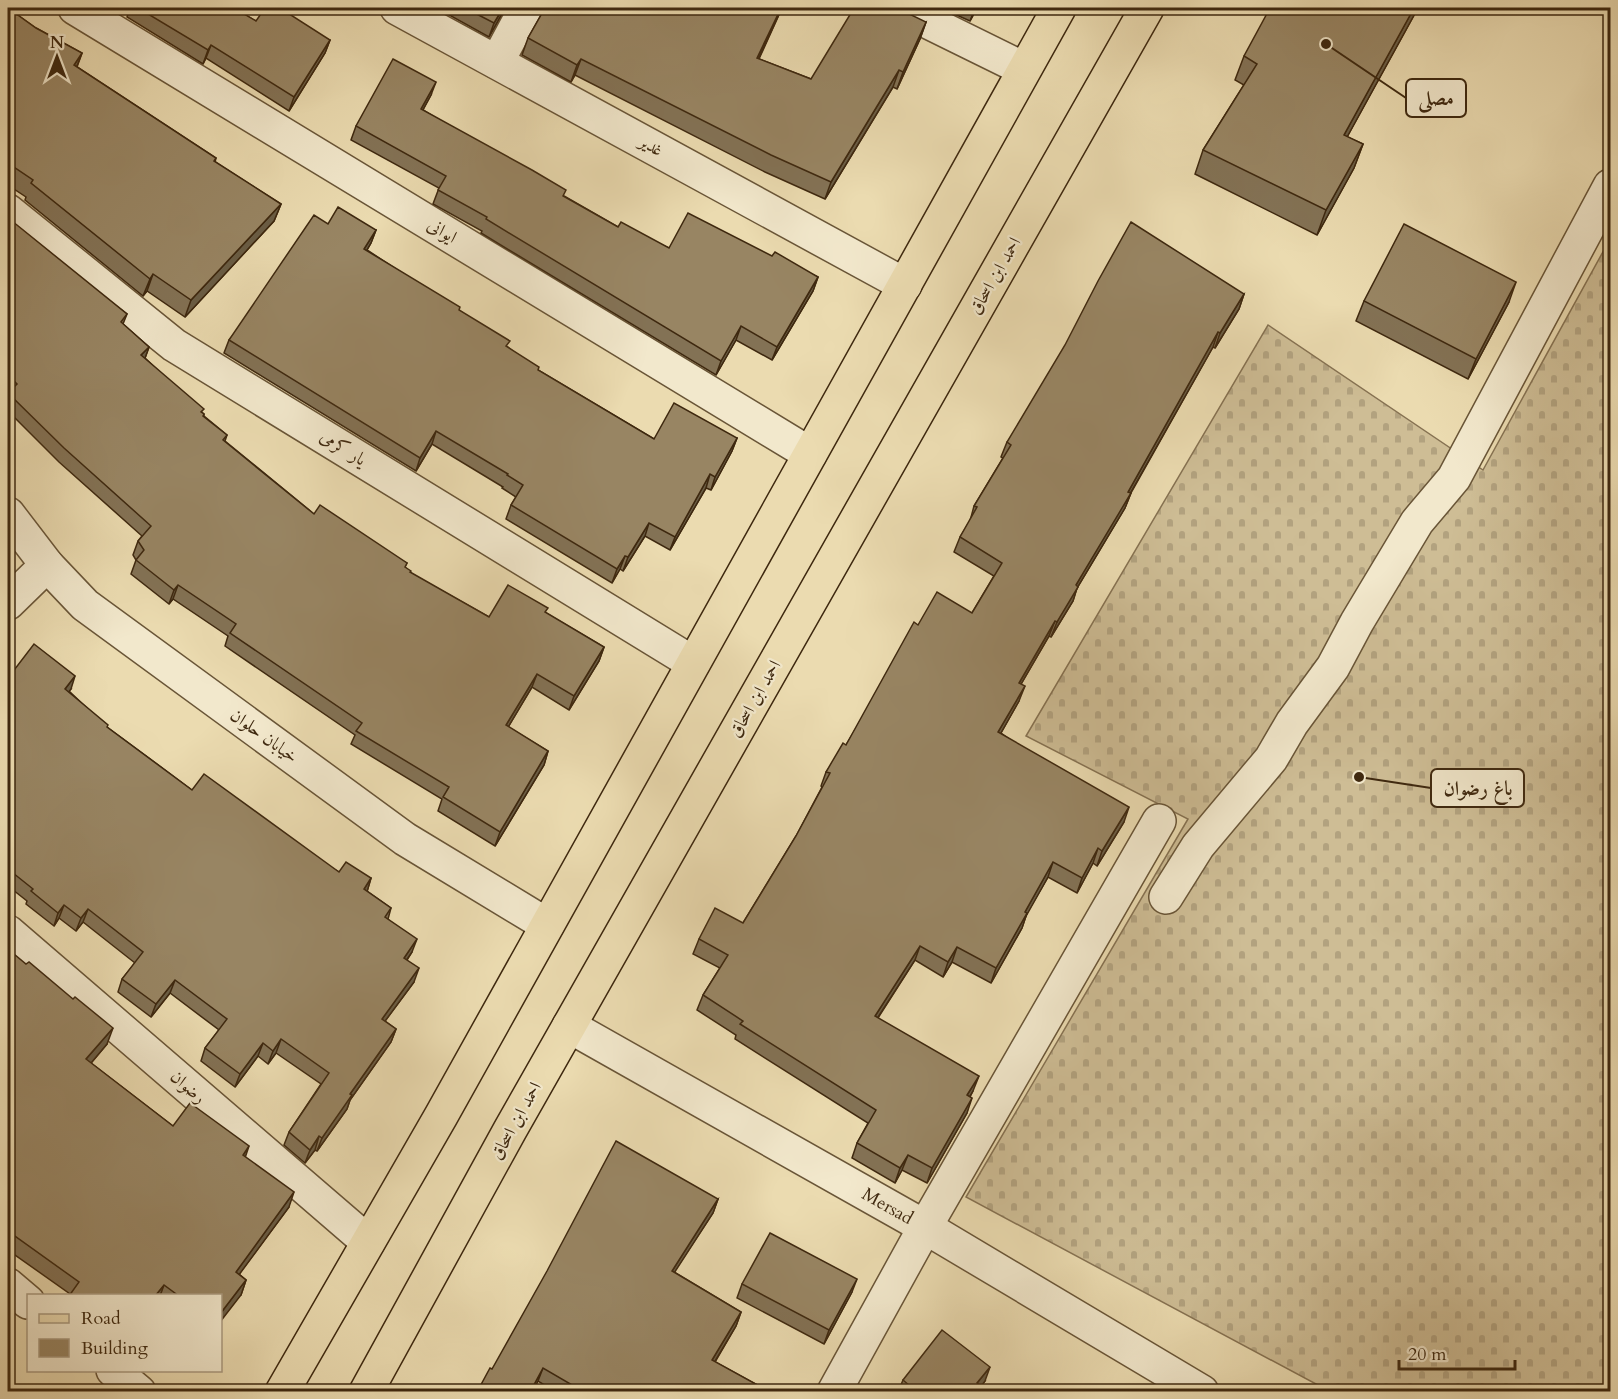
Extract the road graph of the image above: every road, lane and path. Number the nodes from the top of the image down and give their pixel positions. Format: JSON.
{"nodes":[{"id":1,"x":75,"y":8,"type":"edge"},
{"id":2,"x":397,"y":8,"type":"edge"},
{"id":3,"x":526,"y":8,"type":"edge"},
{"id":4,"x":900,"y":8,"type":"edge"},
{"id":5,"x":1059,"y":8,"type":"edge"},
{"id":6,"x":1147,"y":8,"type":"edge"},
{"id":7,"x":497,"y":62,"type":"junction"},
{"id":8,"x":1024,"y":69,"type":"junction"},
{"id":9,"x":1611,"y":186,"type":"edge"},
{"id":10,"x":8,"y":212,"type":"edge"},
{"id":11,"x":904,"y":285,"type":"junction"},
{"id":12,"x":810,"y":454,"type":"junction"},
{"id":13,"x":8,"y":514,"type":"edge"},
{"id":14,"x":47,"y":565,"type":"junction"},
{"id":15,"x":8,"y":603,"type":"edge"},
{"id":16,"x":693,"y":663,"type":"junction"},
{"id":17,"x":1159,"y":821,"type":"dead end"},
{"id":18,"x":1166,"y":897,"type":"dead end"},
{"id":19,"x":547,"y":925,"type":"junction"},
{"id":20,"x":8,"y":932,"type":"edge"},
{"id":21,"x":569,"y":1026,"type":"junction"},
{"id":22,"x":925,"y":1227,"type":"junction"},
{"id":23,"x":368,"y":1242,"type":"junction"},
{"id":24,"x":8,"y":1285,"type":"edge"},
{"id":25,"x":27,"y":1301,"type":"edge"},
{"id":26,"x":114,"y":1372,"type":"edge"},
{"id":27,"x":139,"y":1392,"type":"edge"},
{"id":28,"x":282,"y":1392,"type":"edge"},
{"id":29,"x":366,"y":1392,"type":"edge"},
{"id":30,"x":834,"y":1392,"type":"edge"},
{"id":31,"x":1202,"y":1392,"type":"edge"}],
"edges":[{"from":1,"to":12,"type":"street","name":"ایوانی"},
{"from":2,"to":7,"type":"street","name":"غدیر"},
{"from":3,"to":7,"type":"street"},
{"from":4,"to":8,"type":"street"},
{"from":5,"to":8,"type":"main road"},
{"from":6,"to":21,"type":"main road","name":"احمد ابن اسحاق"},
{"from":7,"to":11,"type":"street","name":"غدیر"},
{"from":8,"to":11,"type":"main road"},
{"from":9,"to":18,"type":"street"},
{"from":10,"to":16,"type":"street","name":"یار کرمی"},
{"from":11,"to":12,"type":"main road"},
{"from":12,"to":16,"type":"main road"},
{"from":13,"to":14,"type":"street","name":"خیابان حلوان"},
{"from":14,"to":15,"type":"street"},
{"from":14,"to":19,"type":"street","name":"خیابان حلوان"},
{"from":16,"to":19,"type":"main road"},
{"from":17,"to":22,"type":"street"},
{"from":19,"to":23,"type":"main road"},
{"from":20,"to":23,"type":"street","name":"رضوان"},
{"from":21,"to":22,"type":"street","name":"Mersad"},
{"from":21,"to":29,"type":"main road","name":"احمد ابن اسحاق"},
{"from":22,"to":30,"type":"street"},
{"from":22,"to":31,"type":"street","name":"Mersad"},
{"from":23,"to":28,"type":"main road"},
{"from":24,"to":25,"type":"street"},
{"from":26,"to":27,"type":"street"}]}
